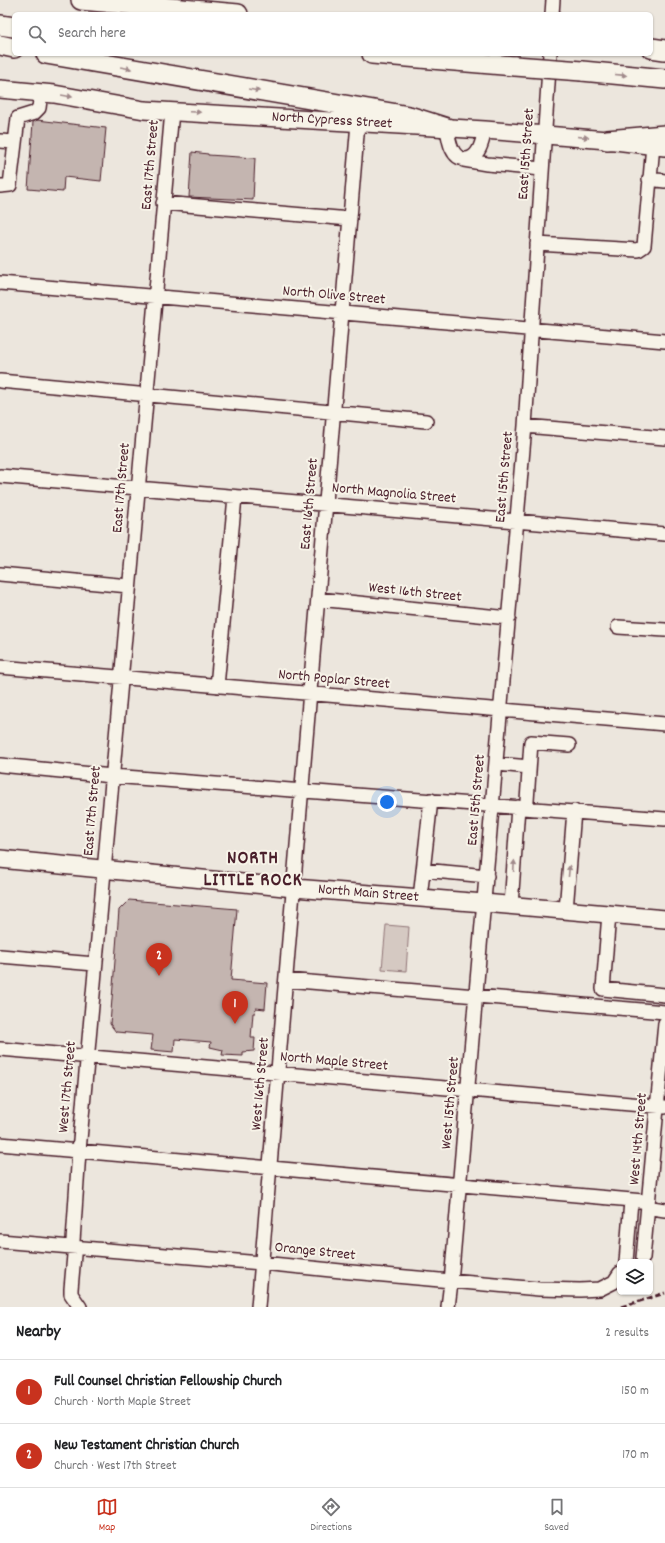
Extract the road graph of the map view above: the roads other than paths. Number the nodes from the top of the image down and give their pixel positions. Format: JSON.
{"nodes":[{"id":1,"x":81,"y":0,"type":"edge"},
{"id":2,"x":553,"y":0,"type":"edge"},
{"id":3,"x":216,"y":12,"type":"edge"},
{"id":4,"x":552,"y":12,"type":"edge"},
{"id":5,"x":0,"y":25,"type":"edge"},
{"id":6,"x":12,"y":27,"type":"edge"},
{"id":7,"x":0,"y":45,"type":"edge"},
{"id":8,"x":12,"y":48,"type":"edge"},
{"id":9,"x":653,"y":48,"type":"edge"},
{"id":10,"x":665,"y":50,"type":"edge"},
{"id":11,"x":58,"y":56,"type":"edge"},
{"id":12,"x":396,"y":56,"type":"edge"},
{"id":13,"x":550,"y":56,"type":"edge"},
{"id":14,"x":665,"y":78,"type":"edge"},
{"id":15,"x":0,"y":89,"type":"edge"},
{"id":16,"x":41,"y":92,"type":"junction"},
{"id":17,"x":172,"y":111,"type":"junction"},
{"id":18,"x":358,"y":123,"type":"junction"},
{"id":19,"x":447,"y":128,"type":"junction"},
{"id":20,"x":485,"y":130,"type":"junction"},
{"id":21,"x":544,"y":134,"type":"junction"},
{"id":22,"x":608,"y":140,"type":"joint"},
{"id":23,"x":0,"y":141,"type":"edge"},
{"id":24,"x":15,"y":142,"type":"junction"},
{"id":25,"x":661,"y":142,"type":"edge"},
{"id":26,"x":464,"y":160,"type":"junction"},
{"id":27,"x":542,"y":169,"type":"junction"},
{"id":28,"x":649,"y":179,"type":"junction"},
{"id":29,"x":665,"y":181,"type":"edge"},
{"id":30,"x":0,"y":186,"type":"edge"},
{"id":31,"x":163,"y":203,"type":"junction"},
{"id":32,"x":350,"y":219,"type":"junction"},
{"id":33,"x":537,"y":244,"type":"junction"},
{"id":34,"x":0,"y":283,"type":"edge"},
{"id":35,"x":155,"y":297,"type":"junction"},
{"id":36,"x":342,"y":313,"type":"junction"},
{"id":37,"x":531,"y":329,"type":"junction"},
{"id":38,"x":665,"y":341,"type":"edge"},
{"id":39,"x":0,"y":381,"type":"edge"},
{"id":40,"x":146,"y":395,"type":"junction"},
{"id":41,"x":334,"y":412,"type":"junction"},
{"id":42,"x":426,"y":421,"type":"dead end"},
{"id":43,"x":525,"y":426,"type":"junction"},
{"id":44,"x":665,"y":438,"type":"edge"},
{"id":45,"x":0,"y":476,"type":"edge"},
{"id":46,"x":138,"y":488,"type":"junction"},
{"id":47,"x":235,"y":497,"type":"junction"},
{"id":48,"x":326,"y":504,"type":"junction"},
{"id":49,"x":517,"y":521,"type":"junction"},
{"id":50,"x":665,"y":534,"type":"edge"},
{"id":51,"x":0,"y":574,"type":"edge"},
{"id":52,"x":129,"y":586,"type":"junction"},
{"id":53,"x":318,"y":599,"type":"junction"},
{"id":54,"x":509,"y":618,"type":"junction"},
{"id":55,"x":618,"y":627,"type":"dead end"},
{"id":56,"x":665,"y":630,"type":"edge"},
{"id":57,"x":0,"y":667,"type":"edge"},
{"id":58,"x":121,"y":678,"type":"junction"},
{"id":59,"x":217,"y":686,"type":"junction"},
{"id":60,"x":310,"y":694,"type":"junction"},
{"id":61,"x":501,"y":710,"type":"junction"},
{"id":62,"x":665,"y":724,"type":"edge"},
{"id":63,"x":569,"y":745,"type":"dead end"},
{"id":64,"x":496,"y":764,"type":"junction"},
{"id":65,"x":0,"y":765,"type":"edge"},
{"id":66,"x":529,"y":767,"type":"junction"},
{"id":67,"x":112,"y":776,"type":"junction"},
{"id":68,"x":302,"y":790,"type":"junction"},
{"id":69,"x":431,"y":800,"type":"junction"},
{"id":70,"x":522,"y":804,"type":"junction"},
{"id":71,"x":493,"y":805,"type":"junction"},
{"id":72,"x":574,"y":812,"type":"junction"},
{"id":73,"x":665,"y":819,"type":"edge"},
{"id":74,"x":0,"y":859,"type":"edge"},
{"id":75,"x":103,"y":868,"type":"junction"},
{"id":76,"x":423,"y":870,"type":"junction"},
{"id":77,"x":487,"y":876,"type":"junction"},
{"id":78,"x":294,"y":888,"type":"junction"},
{"id":79,"x":420,"y":898,"type":"junction"},
{"id":80,"x":484,"y":902,"type":"junction"},
{"id":81,"x":511,"y":905,"type":"junction"},
{"id":82,"x":566,"y":910,"type":"junction"},
{"id":83,"x":609,"y":914,"type":"junction"},
{"id":84,"x":665,"y":919,"type":"edge"},
{"id":85,"x":0,"y":956,"type":"edge"},
{"id":86,"x":95,"y":964,"type":"junction"},
{"id":87,"x":286,"y":980,"type":"junction"},
{"id":88,"x":665,"y":995,"type":"edge"},
{"id":89,"x":476,"y":996,"type":"junction"},
{"id":90,"x":665,"y":1012,"type":"edge"},
{"id":91,"x":665,"y":1023,"type":"edge"},
{"id":92,"x":0,"y":1049,"type":"edge"},
{"id":93,"x":86,"y":1057,"type":"junction"},
{"id":94,"x":278,"y":1074,"type":"junction"},
{"id":95,"x":468,"y":1090,"type":"junction"},
{"id":96,"x":661,"y":1107,"type":"edge"},
{"id":97,"x":0,"y":1144,"type":"edge"},
{"id":98,"x":79,"y":1152,"type":"junction"},
{"id":99,"x":270,"y":1168,"type":"junction"},
{"id":100,"x":460,"y":1185,"type":"junction"},
{"id":101,"x":631,"y":1201,"type":"junction"},
{"id":102,"x":648,"y":1206,"type":"junction"},
{"id":103,"x":665,"y":1210,"type":"edge"},
{"id":104,"x":647,"y":1225,"type":"junction"},
{"id":105,"x":628,"y":1230,"type":"junction"},
{"id":106,"x":0,"y":1241,"type":"edge"},
{"id":107,"x":73,"y":1247,"type":"junction"},
{"id":108,"x":644,"y":1258,"type":"dead end"},
{"id":109,"x":626,"y":1259,"type":"edge"},
{"id":110,"x":262,"y":1263,"type":"junction"},
{"id":111,"x":617,"y":1278,"type":"edge"},
{"id":112,"x":451,"y":1282,"type":"junction"},
{"id":113,"x":80,"y":1307,"type":"edge"},
{"id":114,"x":258,"y":1307,"type":"edge"},
{"id":115,"x":448,"y":1307,"type":"edge"}],
"edges":[{"from":1,"to":3,"type":"highway"},
{"from":2,"to":4,"type":"street"},
{"from":5,"to":6,"type":"highway"},
{"from":7,"to":8,"type":"highway"},
{"from":9,"to":10,"type":"highway"},
{"from":11,"to":19,"type":"highway","one_way":true},
{"from":12,"to":14,"type":"highway","one_way":true,"bridge":true},
{"from":13,"to":21,"type":"street","name":"East 15th Street"},
{"from":15,"to":16,"type":"main road","name":"North Cypress Street"},
{"from":16,"to":17,"type":"main road","name":"North Cypress Street","one_way":true},
{"from":16,"to":24,"type":"street"},
{"from":17,"to":18,"type":"main road","name":"North Cypress Street","one_way":true},
{"from":17,"to":31,"type":"street","name":"East 17th Street"},
{"from":18,"to":19,"type":"main road","name":"North Cypress Street"},
{"from":18,"to":32,"type":"street","name":"East 16th Street"},
{"from":19,"to":20,"type":"main road","name":"North Cypress Street"},
{"from":19,"to":26,"type":"street"},
{"from":20,"to":21,"type":"main road","name":"North Cypress Street"},
{"from":20,"to":26,"type":"street"},
{"from":21,"to":22,"type":"main road","name":"North Cypress Street","one_way":true},
{"from":21,"to":27,"type":"street","name":"East 15th Street"},
{"from":22,"to":25,"type":"highway"},
{"from":23,"to":24,"type":"street"},
{"from":24,"to":30,"type":"street"},
{"from":25,"to":28,"type":"street"},
{"from":26,"to":27,"type":"street"},
{"from":27,"to":33,"type":"street","name":"East 15th Street"},
{"from":28,"to":29,"type":"street"},
{"from":28,"to":33,"type":"street"},
{"from":31,"to":32,"type":"street"},
{"from":31,"to":35,"type":"street","name":"East 17th Street"},
{"from":32,"to":36,"type":"street","name":"East 16th Street"},
{"from":33,"to":37,"type":"street","name":"East 15th Street"},
{"from":34,"to":35,"type":"street","name":"North Olive Street"},
{"from":35,"to":36,"type":"street","name":"North Olive Street"},
{"from":35,"to":40,"type":"street","name":"East 17th Street"},
{"from":36,"to":37,"type":"street","name":"North Olive Street"},
{"from":36,"to":41,"type":"street","name":"East 16th Street"},
{"from":37,"to":38,"type":"street","name":"North Olive Street"},
{"from":37,"to":43,"type":"street","name":"East 15th Street"},
{"from":39,"to":40,"type":"street"},
{"from":40,"to":41,"type":"street"},
{"from":40,"to":46,"type":"street","name":"East 17th Street"},
{"from":41,"to":42,"type":"street"},
{"from":41,"to":48,"type":"street","name":"East 16th Street"},
{"from":43,"to":44,"type":"street"},
{"from":43,"to":49,"type":"street","name":"East 15th Street"},
{"from":45,"to":46,"type":"street","name":"North Magnolia Street"},
{"from":46,"to":47,"type":"street","name":"North Magnolia Street"},
{"from":46,"to":52,"type":"street","name":"East 17th Street"},
{"from":47,"to":48,"type":"street","name":"North Magnolia Street"},
{"from":47,"to":59,"type":"street"},
{"from":48,"to":49,"type":"street","name":"North Magnolia Street"},
{"from":48,"to":53,"type":"street","name":"East 16th Street"},
{"from":49,"to":50,"type":"street","name":"North Magnolia Street"},
{"from":49,"to":54,"type":"street","name":"East 15th Street"},
{"from":51,"to":52,"type":"street"},
{"from":52,"to":58,"type":"street","name":"East 17th Street"},
{"from":53,"to":54,"type":"street","name":"West 16th Street"},
{"from":53,"to":60,"type":"street","name":"East 16th Street"},
{"from":54,"to":61,"type":"street","name":"East 15th Street"},
{"from":55,"to":56,"type":"street"},
{"from":57,"to":58,"type":"street","name":"North Poplar Street"},
{"from":58,"to":59,"type":"street","name":"North Poplar Street"},
{"from":58,"to":67,"type":"street","name":"East 17th Street"},
{"from":59,"to":60,"type":"street","name":"North Poplar Street"},
{"from":60,"to":61,"type":"street","name":"North Poplar Street"},
{"from":60,"to":68,"type":"street","name":"East 16th Street"},
{"from":61,"to":62,"type":"street","name":"North Poplar Street"},
{"from":61,"to":64,"type":"street","name":"East 15th Street"},
{"from":63,"to":66,"type":"street"},
{"from":64,"to":66,"type":"street"},
{"from":64,"to":71,"type":"street","name":"East 15th Street"},
{"from":65,"to":67,"type":"street"},
{"from":66,"to":70,"type":"street"},
{"from":67,"to":68,"type":"street"},
{"from":67,"to":75,"type":"street","name":"East 17th Street"},
{"from":68,"to":69,"type":"street"},
{"from":68,"to":78,"type":"street","name":"East 16th Street"},
{"from":69,"to":71,"type":"street"},
{"from":69,"to":76,"type":"street"},
{"from":70,"to":71,"type":"street"},
{"from":70,"to":72,"type":"street"},
{"from":81,"to":70,"type":"street","one_way":true},
{"from":71,"to":77,"type":"street","name":"East 15th Street"},
{"from":72,"to":73,"type":"street"},
{"from":82,"to":72,"type":"street","one_way":true},
{"from":74,"to":75,"type":"main road","name":"North Main Street"},
{"from":75,"to":78,"type":"main road","name":"North Main Street"},
{"from":75,"to":86,"type":"street","name":"West 17th Street"},
{"from":76,"to":77,"type":"street"},
{"from":76,"to":79,"type":"street"},
{"from":77,"to":80,"type":"street","name":"East 15th Street"},
{"from":78,"to":79,"type":"main road","name":"North Main Street"},
{"from":78,"to":87,"type":"street","name":"West 16th Street"},
{"from":79,"to":80,"type":"main road","name":"North Main Street"},
{"from":80,"to":81,"type":"main road","name":"North Main Street"},
{"from":80,"to":89,"type":"street","name":"West 15th Street"},
{"from":81,"to":82,"type":"main road","name":"North Main Street"},
{"from":82,"to":83,"type":"main road","name":"North Main Street"},
{"from":83,"to":84,"type":"main road","name":"North Main Street"},
{"from":83,"to":88,"type":"street"},
{"from":85,"to":86,"type":"street"},
{"from":86,"to":93,"type":"street","name":"West 17th Street"},
{"from":87,"to":89,"type":"street"},
{"from":87,"to":94,"type":"street","name":"West 16th Street"},
{"from":89,"to":90,"type":"street"},
{"from":89,"to":95,"type":"street","name":"West 15th Street"},
{"from":91,"to":96,"type":"street","name":"West 14th Street"},
{"from":92,"to":93,"type":"street","name":"North Maple Street"},
{"from":93,"to":94,"type":"street","name":"North Maple Street"},
{"from":93,"to":98,"type":"street","name":"West 17th Street"},
{"from":94,"to":95,"type":"street","name":"North Maple Street"},
{"from":94,"to":99,"type":"street","name":"West 16th Street"},
{"from":95,"to":96,"type":"street","name":"North Maple Street"},
{"from":95,"to":100,"type":"street","name":"West 15th Street"},
{"from":96,"to":102,"type":"street","name":"West 14th Street"},
{"from":97,"to":98,"type":"street"},
{"from":98,"to":99,"type":"street"},
{"from":98,"to":107,"type":"street","name":"West 17th Street"},
{"from":99,"to":100,"type":"street"},
{"from":99,"to":110,"type":"street","name":"West 16th Street"},
{"from":100,"to":101,"type":"street"},
{"from":100,"to":112,"type":"street","name":"West 15th Street"},
{"from":101,"to":102,"type":"street"},
{"from":101,"to":105,"type":"street"},
{"from":102,"to":103,"type":"street"},
{"from":102,"to":104,"type":"street","name":"West 14th Street"},
{"from":104,"to":105,"type":"street"},
{"from":104,"to":108,"type":"street","name":"West 14th Street"},
{"from":105,"to":109,"type":"street"},
{"from":106,"to":107,"type":"street","name":"Orange Street"},
{"from":107,"to":110,"type":"street","name":"Orange Street"},
{"from":107,"to":113,"type":"street","name":"West 17th Street"},
{"from":110,"to":112,"type":"street","name":"Orange Street"},
{"from":110,"to":114,"type":"street","name":"West 16th Street"},
{"from":111,"to":112,"type":"street","name":"Orange Street"},
{"from":112,"to":115,"type":"street","name":"West 15th Street"}]}
